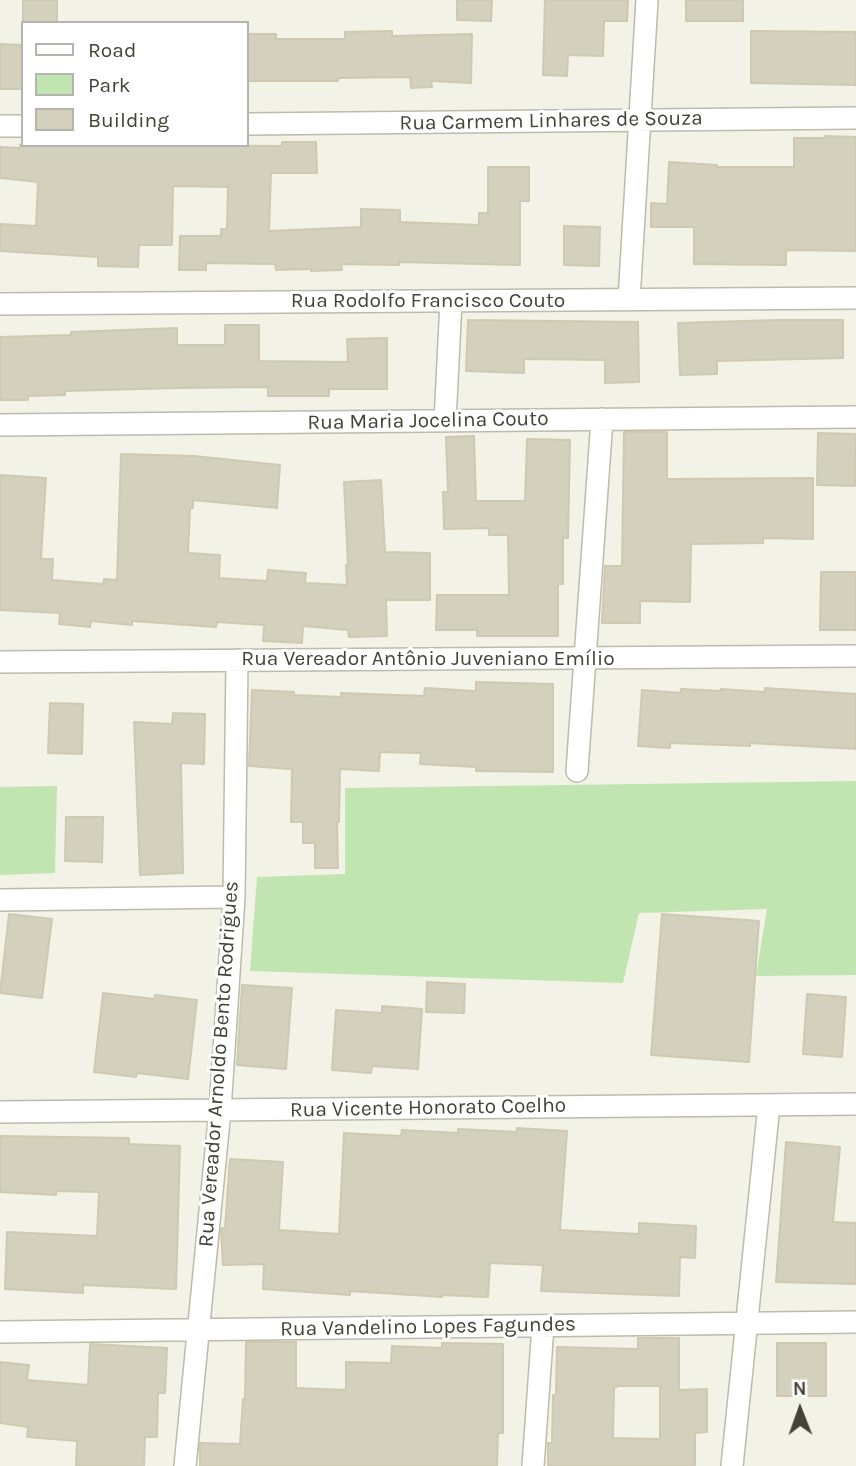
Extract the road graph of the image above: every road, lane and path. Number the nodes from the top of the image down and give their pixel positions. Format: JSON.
{"nodes":[{"id":1,"x":647,"y":0,"type":"edge"},
{"id":2,"x":856,"y":118,"type":"edge"},
{"id":3,"x":640,"y":120,"type":"junction"},
{"id":4,"x":248,"y":124,"type":"edge"},
{"id":5,"x":0,"y":126,"type":"edge"},
{"id":6,"x":21,"y":126,"type":"edge"},
{"id":7,"x":856,"y":298,"type":"edge"},
{"id":8,"x":629,"y":300,"type":"junction"},
{"id":9,"x":450,"y":301,"type":"junction"},
{"id":10,"x":0,"y":304,"type":"edge"},
{"id":11,"x":856,"y":417,"type":"edge"},
{"id":12,"x":602,"y":419,"type":"junction"},
{"id":13,"x":445,"y":421,"type":"junction"},
{"id":14,"x":0,"y":425,"type":"edge"},
{"id":15,"x":856,"y":656,"type":"edge"},
{"id":16,"x":584,"y":658,"type":"junction"},
{"id":17,"x":237,"y":660,"type":"junction"},
{"id":18,"x":0,"y":662,"type":"edge"},
{"id":19,"x":577,"y":771,"type":"dead end"},
{"id":20,"x":234,"y":897,"type":"junction"},
{"id":21,"x":0,"y":900,"type":"edge"},
{"id":22,"x":856,"y":1104,"type":"edge"},
{"id":23,"x":769,"y":1105,"type":"junction"},
{"id":24,"x":220,"y":1110,"type":"junction"},
{"id":25,"x":0,"y":1112,"type":"edge"},
{"id":26,"x":856,"y":1322,"type":"edge"},
{"id":27,"x":747,"y":1324,"type":"junction"},
{"id":28,"x":543,"y":1326,"type":"junction"},
{"id":29,"x":197,"y":1329,"type":"junction"},
{"id":30,"x":0,"y":1332,"type":"edge"},
{"id":31,"x":185,"y":1466,"type":"edge"},
{"id":32,"x":533,"y":1466,"type":"edge"},
{"id":33,"x":732,"y":1466,"type":"edge"}],
"edges":[{"from":1,"to":3,"type":"street"},
{"from":2,"to":3,"type":"street","name":"Rua Carmem Linhares de Souza"},
{"from":3,"to":4,"type":"street","name":"Rua Carmem Linhares de Souza"},
{"from":3,"to":8,"type":"street"},
{"from":5,"to":6,"type":"street"},
{"from":7,"to":8,"type":"street","name":"Rua Rodolfo Francisco Couto"},
{"from":8,"to":9,"type":"street","name":"Rua Rodolfo Francisco Couto"},
{"from":9,"to":10,"type":"street","name":"Rua Rodolfo Francisco Couto"},
{"from":9,"to":13,"type":"street"},
{"from":11,"to":12,"type":"street","name":"Rua Maria Jocelina Couto"},
{"from":12,"to":13,"type":"street","name":"Rua Maria Jocelina Couto"},
{"from":12,"to":16,"type":"street"},
{"from":13,"to":14,"type":"street","name":"Rua Maria Jocelina Couto"},
{"from":15,"to":16,"type":"street","name":"Rua Vereador Antônio Juveniano Emílio"},
{"from":16,"to":17,"type":"street","name":"Rua Vereador Antônio Juveniano Emílio"},
{"from":16,"to":19,"type":"street"},
{"from":17,"to":18,"type":"street","name":"Rua Vereador Antônio Juveniano Emílio"},
{"from":17,"to":20,"type":"street","name":"Rua Vereador Arnoldo Bento Rodrigues"},
{"from":20,"to":21,"type":"street"},
{"from":20,"to":24,"type":"street","name":"Rua Vereador Arnoldo Bento Rodrigues"},
{"from":22,"to":23,"type":"street","name":"Rua Vicente Honorato Coelho"},
{"from":23,"to":24,"type":"street","name":"Rua Vicente Honorato Coelho"},
{"from":23,"to":27,"type":"street"},
{"from":24,"to":25,"type":"street","name":"Rua Vicente Honorato Coelho"},
{"from":24,"to":29,"type":"street","name":"Rua Vereador Arnoldo Bento Rodrigues"},
{"from":26,"to":27,"type":"street","name":"Rua Vandelino Lopes Fagundes"},
{"from":27,"to":28,"type":"street","name":"Rua Vandelino Lopes Fagundes"},
{"from":27,"to":33,"type":"street"},
{"from":28,"to":29,"type":"street","name":"Rua Vandelino Lopes Fagundes"},
{"from":28,"to":32,"type":"street"},
{"from":29,"to":30,"type":"street","name":"Rua Vandelino Lopes Fagundes"},
{"from":29,"to":31,"type":"street","name":"Rua Vereador Arnoldo Bento Rodrigues"}]}
